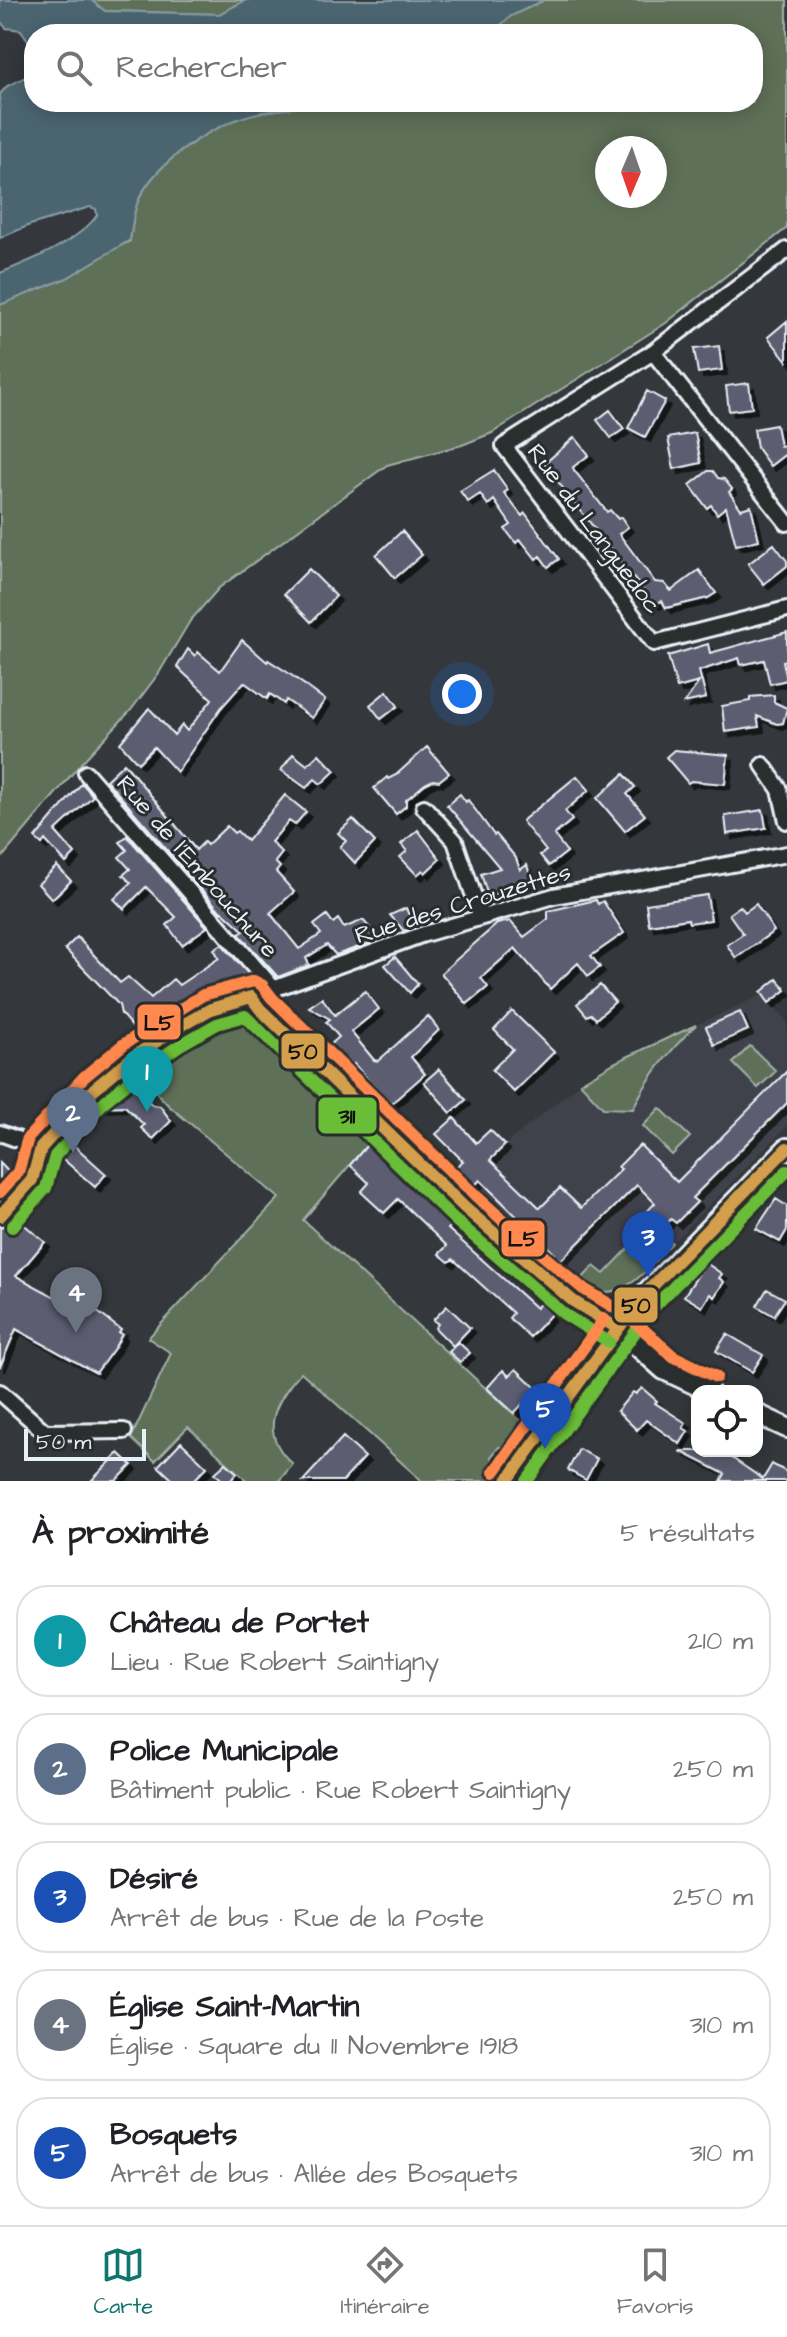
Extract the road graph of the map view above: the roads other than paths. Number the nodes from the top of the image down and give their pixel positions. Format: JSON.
{"nodes":[{"id":1,"x":787,"y":250,"type":"edge"},
{"id":2,"x":653,"y":352,"type":"junction"},
{"id":3,"x":787,"y":523,"type":"edge"},
{"id":4,"x":787,"y":609,"type":"edge"},
{"id":5,"x":763,"y":765,"type":"dead end"},
{"id":6,"x":86,"y":773,"type":"dead end"},
{"id":7,"x":424,"y":807,"type":"dead end"},
{"id":8,"x":787,"y":821,"type":"edge"},
{"id":9,"x":787,"y":854,"type":"edge"},
{"id":10,"x":481,"y":917,"type":"junction"},
{"id":11,"x":275,"y":990,"type":"junction"},
{"id":12,"x":251,"y":997,"type":"junction"},
{"id":13,"x":0,"y":1133,"type":"edge"},
{"id":14,"x":41,"y":1148,"type":"junction"},
{"id":15,"x":787,"y":1148,"type":"edge"},
{"id":16,"x":0,"y":1216,"type":"edge"},
{"id":17,"x":617,"y":1328,"type":"junction"},
{"id":18,"x":696,"y":1385,"type":"edge"},
{"id":19,"x":0,"y":1392,"type":"edge"},
{"id":20,"x":763,"y":1417,"type":"edge"},
{"id":21,"x":787,"y":1428,"type":"edge"},
{"id":22,"x":124,"y":1431,"type":"dead end"},
{"id":23,"x":507,"y":1481,"type":"edge"}],
"edges":[{"from":1,"to":2,"type":"street"},
{"from":2,"to":3,"type":"street"},
{"from":2,"to":4,"type":"street","name":"Rue du Languedoc"},
{"from":5,"to":8,"type":"street"},
{"from":6,"to":11,"type":"street","name":"Rue de l'Embouchure"},
{"from":7,"to":10,"type":"street"},
{"from":9,"to":10,"type":"street","name":"Rue des Crouzettes"},
{"from":10,"to":11,"type":"street","name":"Rue des Crouzettes"},
{"from":11,"to":12,"type":"street","name":"Rue des Crouzettes"},
{"from":12,"to":14,"type":"street"},
{"from":12,"to":17,"type":"street"},
{"from":13,"to":14,"type":"street"},
{"from":14,"to":16,"type":"street"},
{"from":15,"to":17,"type":"street"},
{"from":17,"to":18,"type":"street"},
{"from":17,"to":23,"type":"street"},
{"from":19,"to":22,"type":"street"},
{"from":20,"to":21,"type":"street"}]}
